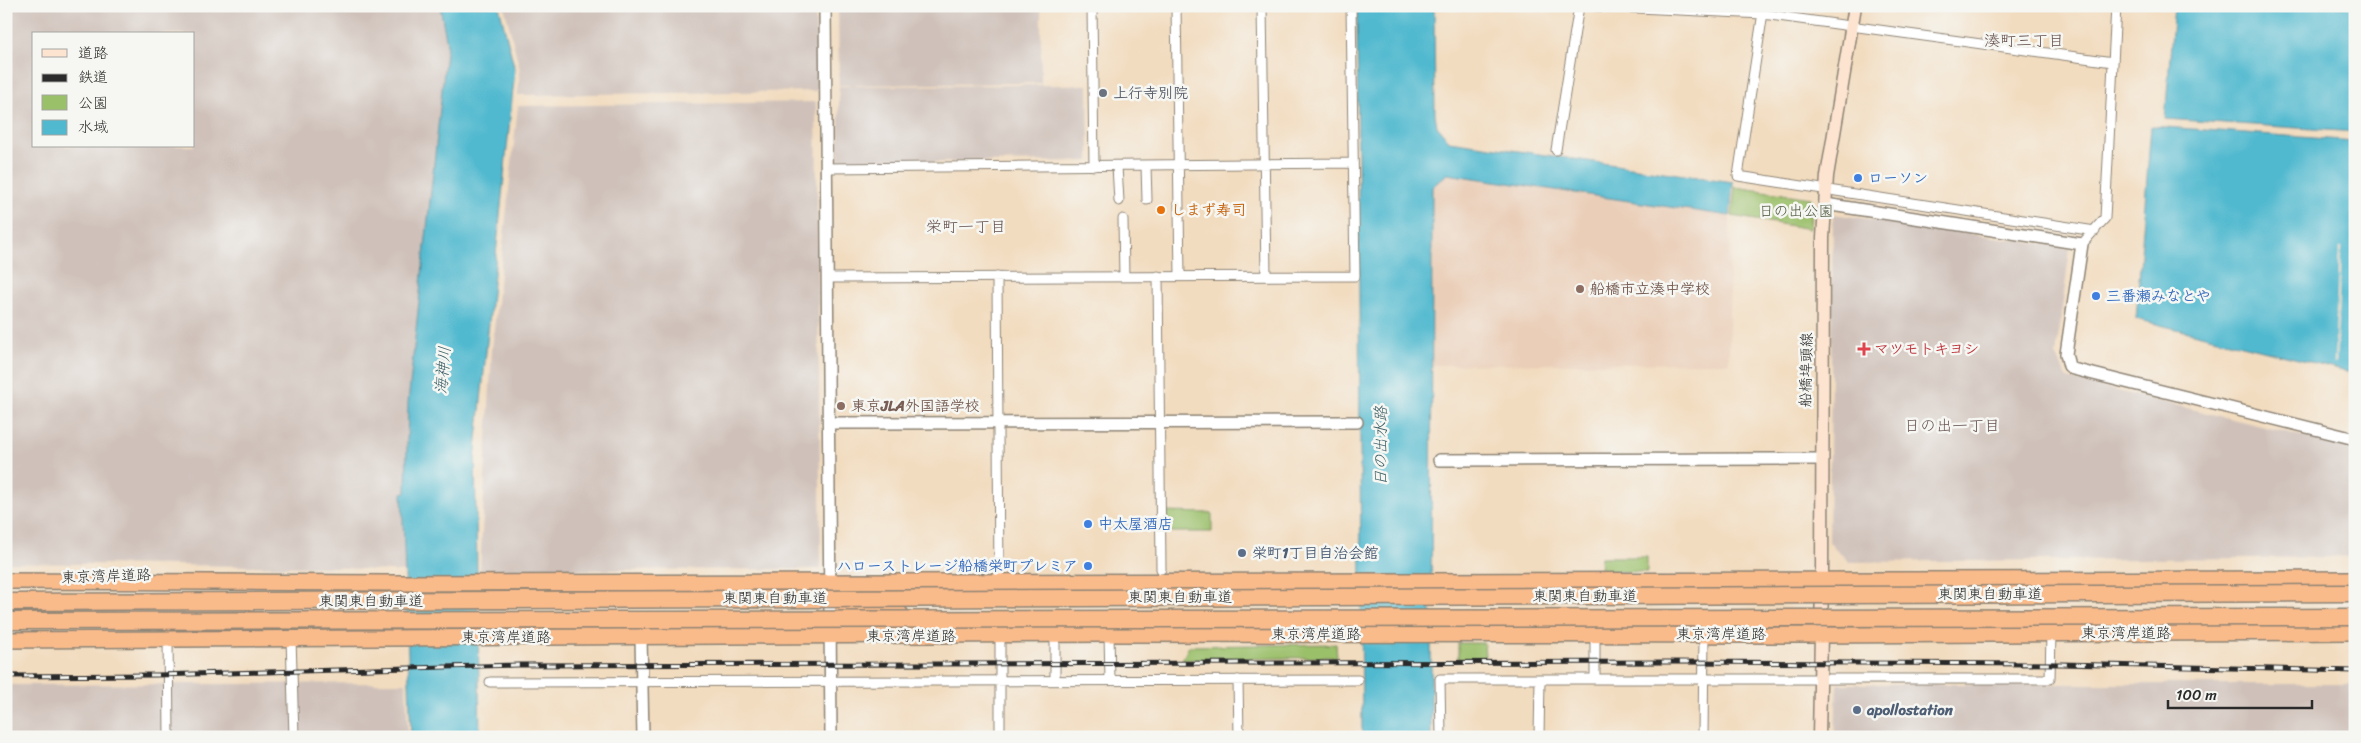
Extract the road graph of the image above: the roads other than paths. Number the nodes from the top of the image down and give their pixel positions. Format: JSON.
{"nodes":[{"id":1,"x":826,"y":6,"type":"edge"},
{"id":2,"x":1092,"y":6,"type":"edge"},
{"id":3,"x":1176,"y":6,"type":"edge"},
{"id":4,"x":1262,"y":6,"type":"edge"},
{"id":5,"x":1351,"y":6,"type":"edge"},
{"id":6,"x":1579,"y":6,"type":"edge"},
{"id":7,"x":1596,"y":6,"type":"edge"},
{"id":8,"x":1855,"y":6,"type":"edge"},
{"id":9,"x":2116,"y":6,"type":"edge"},
{"id":10,"x":1764,"y":10,"type":"edge"},
{"id":11,"x":1852,"y":25,"type":"junction"},
{"id":12,"x":2113,"y":62,"type":"junction"},
{"id":13,"x":1556,"y":150,"type":"dead end"},
{"id":14,"x":1353,"y":163,"type":"junction"},
{"id":15,"x":1264,"y":164,"type":"junction"},
{"id":16,"x":1179,"y":165,"type":"junction"},
{"id":17,"x":1094,"y":166,"type":"junction"},
{"id":18,"x":1117,"y":166,"type":"junction"},
{"id":19,"x":1146,"y":166,"type":"junction"},
{"id":20,"x":827,"y":168,"type":"junction"},
{"id":21,"x":1826,"y":190,"type":"junction"},
{"id":22,"x":1146,"y":200,"type":"dead end"},
{"id":23,"x":1119,"y":201,"type":"dead end"},
{"id":24,"x":1825,"y":204,"type":"junction"},
{"id":25,"x":1122,"y":219,"type":"dead end"},
{"id":26,"x":2095,"y":231,"type":"junction"},
{"id":27,"x":2082,"y":244,"type":"junction"},
{"id":28,"x":1158,"y":276,"type":"junction"},
{"id":29,"x":1180,"y":276,"type":"junction"},
{"id":30,"x":1266,"y":276,"type":"junction"},
{"id":31,"x":997,"y":277,"type":"junction"},
{"id":32,"x":1124,"y":277,"type":"junction"},
{"id":33,"x":828,"y":278,"type":"junction"},
{"id":34,"x":998,"y":422,"type":"junction"},
{"id":35,"x":1161,"y":422,"type":"junction"},
{"id":36,"x":1357,"y":422,"type":"dead end"},
{"id":37,"x":829,"y":423,"type":"junction"},
{"id":38,"x":2355,"y":439,"type":"edge"},
{"id":39,"x":1821,"y":458,"type":"junction"},
{"id":40,"x":1439,"y":460,"type":"dead end"},
{"id":41,"x":1161,"y":569,"type":"dead end"},
{"id":42,"x":2355,"y":579,"type":"edge"},
{"id":43,"x":6,"y":581,"type":"edge"},
{"id":44,"x":652,"y":582,"type":"junction"},
{"id":45,"x":830,"y":582,"type":"junction"},
{"id":46,"x":999,"y":582,"type":"junction"},
{"id":47,"x":1822,"y":582,"type":"junction"},
{"id":48,"x":385,"y":583,"type":"junction"},
{"id":49,"x":2355,"y":594,"type":"edge"},
{"id":50,"x":6,"y":602,"type":"edge"},
{"id":51,"x":2355,"y":617,"type":"edge"},
{"id":52,"x":6,"y":622,"type":"edge"},
{"id":53,"x":6,"y":628,"type":"edge"},
{"id":54,"x":2355,"y":632,"type":"edge"},
{"id":55,"x":2051,"y":633,"type":"junction"},
{"id":56,"x":1109,"y":634,"type":"junction"},
{"id":57,"x":1704,"y":634,"type":"junction"},
{"id":58,"x":1821,"y":634,"type":"junction"},
{"id":59,"x":978,"y":635,"type":"junction"},
{"id":60,"x":1000,"y":635,"type":"junction"},
{"id":61,"x":1055,"y":635,"type":"junction"},
{"id":62,"x":1595,"y":635,"type":"junction"},
{"id":63,"x":831,"y":636,"type":"junction"},
{"id":64,"x":284,"y":638,"type":"junction"},
{"id":65,"x":641,"y":638,"type":"junction"},
{"id":66,"x":168,"y":639,"type":"junction"},
{"id":67,"x":6,"y":640,"type":"edge"},
{"id":68,"x":1540,"y":679,"type":"junction"},
{"id":69,"x":1595,"y":679,"type":"junction"},
{"id":70,"x":1704,"y":679,"type":"junction"},
{"id":71,"x":1820,"y":679,"type":"junction"},
{"id":72,"x":831,"y":680,"type":"junction"},
{"id":73,"x":1000,"y":680,"type":"junction"},
{"id":74,"x":1055,"y":680,"type":"junction"},
{"id":75,"x":1110,"y":680,"type":"junction"},
{"id":76,"x":1238,"y":680,"type":"junction"},
{"id":77,"x":1358,"y":680,"type":"dead end"},
{"id":78,"x":642,"y":681,"type":"junction"},
{"id":79,"x":490,"y":682,"type":"dead end"},
{"id":80,"x":169,"y":737,"type":"edge"},
{"id":81,"x":294,"y":737,"type":"edge"},
{"id":82,"x":642,"y":737,"type":"edge"},
{"id":83,"x":831,"y":737,"type":"edge"},
{"id":84,"x":1000,"y":737,"type":"edge"},
{"id":85,"x":1239,"y":737,"type":"edge"},
{"id":86,"x":1441,"y":737,"type":"edge"},
{"id":87,"x":1539,"y":737,"type":"edge"},
{"id":88,"x":1703,"y":737,"type":"edge"},
{"id":89,"x":1819,"y":737,"type":"edge"}],
"edges":[{"from":1,"to":20,"type":"street"},
{"from":2,"to":17,"type":"street"},
{"from":3,"to":16,"type":"street"},
{"from":4,"to":15,"type":"street"},
{"from":5,"to":14,"type":"street"},
{"from":6,"to":13,"type":"street"},
{"from":7,"to":10,"type":"street"},
{"from":8,"to":11,"type":"main road","name":"船橋埠頭線"},
{"from":9,"to":12,"type":"street"},
{"from":10,"to":11,"type":"street"},
{"from":10,"to":21,"type":"street"},
{"from":11,"to":12,"type":"street"},
{"from":11,"to":21,"type":"main road","name":"船橋埠頭線"},
{"from":12,"to":26,"type":"street"},
{"from":14,"to":15,"type":"street"},
{"from":14,"to":30,"type":"street"},
{"from":15,"to":16,"type":"street"},
{"from":15,"to":30,"type":"street"},
{"from":16,"to":19,"type":"street"},
{"from":16,"to":29,"type":"street"},
{"from":17,"to":18,"type":"street"},
{"from":17,"to":20,"type":"street"},
{"from":18,"to":19,"type":"street"},
{"from":18,"to":23,"type":"street"},
{"from":19,"to":22,"type":"street"},
{"from":20,"to":33,"type":"street"},
{"from":21,"to":24,"type":"main road","name":"船橋埠頭線"},
{"from":21,"to":26,"type":"street"},
{"from":24,"to":27,"type":"street"},
{"from":24,"to":39,"type":"main road","name":"船橋埠頭線"},
{"from":25,"to":32,"type":"street"},
{"from":26,"to":27,"type":"street"},
{"from":27,"to":38,"type":"street"},
{"from":28,"to":29,"type":"street"},
{"from":28,"to":32,"type":"street"},
{"from":28,"to":35,"type":"street"},
{"from":29,"to":30,"type":"street"},
{"from":31,"to":32,"type":"street"},
{"from":31,"to":33,"type":"street"},
{"from":31,"to":34,"type":"street"},
{"from":33,"to":37,"type":"street"},
{"from":34,"to":35,"type":"street"},
{"from":34,"to":37,"type":"street"},
{"from":34,"to":46,"type":"street"},
{"from":35,"to":36,"type":"street"},
{"from":35,"to":41,"type":"street"},
{"from":37,"to":45,"type":"street"},
{"from":39,"to":40,"type":"street"},
{"from":39,"to":47,"type":"main road","name":"船橋埠頭線"},
{"from":42,"to":47,"type":"highway","name":"東京湾岸道路"},
{"from":43,"to":48,"type":"highway","name":"東京湾岸道路"},
{"from":43,"to":48,"type":"highway","name":"東京湾岸道路"},
{"from":44,"to":45,"type":"highway","name":"東京湾岸道路"},
{"from":44,"to":48,"type":"highway","name":"東京湾岸道路"},
{"from":44,"to":63,"type":"highway"},
{"from":45,"to":46,"type":"highway","name":"東京湾岸道路"},
{"from":45,"to":59,"type":"highway"},
{"from":45,"to":63,"type":"street"},
{"from":46,"to":47,"type":"highway","name":"東京湾岸道路"},
{"from":47,"to":58,"type":"main road","name":"船橋埠頭線"},
{"from":49,"to":50,"type":"highway","name":"東関東自動車道","bridge":true},
{"from":51,"to":52,"type":"highway","name":"東関東自動車道","bridge":true},
{"from":53,"to":64,"type":"highway","name":"東京湾岸道路"},
{"from":54,"to":55,"type":"highway","name":"東京湾岸道路"},
{"from":55,"to":58,"type":"highway","name":"東京湾岸道路"},
{"from":55,"to":71,"type":"street"},
{"from":56,"to":61,"type":"highway","name":"東京湾岸道路"},
{"from":56,"to":62,"type":"highway","name":"東京湾岸道路"},
{"from":56,"to":75,"type":"street"},
{"from":57,"to":58,"type":"highway","name":"東京湾岸道路"},
{"from":57,"to":62,"type":"highway","name":"東京湾岸道路"},
{"from":57,"to":70,"type":"street"},
{"from":58,"to":71,"type":"main road","name":"船橋埠頭線"},
{"from":59,"to":60,"type":"highway","name":"東京湾岸道路"},
{"from":59,"to":63,"type":"highway","name":"東京湾岸道路"},
{"from":60,"to":61,"type":"highway","name":"東京湾岸道路"},
{"from":60,"to":73,"type":"street"},
{"from":61,"to":74,"type":"street"},
{"from":62,"to":69,"type":"street"},
{"from":63,"to":65,"type":"highway","name":"東京湾岸道路"},
{"from":63,"to":72,"type":"street"},
{"from":64,"to":65,"type":"highway","name":"東京湾岸道路"},
{"from":64,"to":66,"type":"highway","name":"東京湾岸道路"},
{"from":64,"to":81,"type":"street"},
{"from":65,"to":78,"type":"street"},
{"from":66,"to":67,"type":"highway","name":"東京湾岸道路"},
{"from":66,"to":80,"type":"street"},
{"from":68,"to":69,"type":"street"},
{"from":68,"to":86,"type":"street"},
{"from":68,"to":87,"type":"street"},
{"from":69,"to":70,"type":"street"},
{"from":70,"to":71,"type":"street"},
{"from":70,"to":88,"type":"street"},
{"from":71,"to":89,"type":"main road","name":"船橋埠頭線"},
{"from":72,"to":73,"type":"street"},
{"from":72,"to":78,"type":"street"},
{"from":72,"to":83,"type":"street"},
{"from":73,"to":74,"type":"street"},
{"from":73,"to":84,"type":"street"},
{"from":74,"to":75,"type":"street"},
{"from":75,"to":76,"type":"street"},
{"from":76,"to":77,"type":"street"},
{"from":76,"to":85,"type":"street"},
{"from":78,"to":79,"type":"street"},
{"from":78,"to":82,"type":"street"}]}
